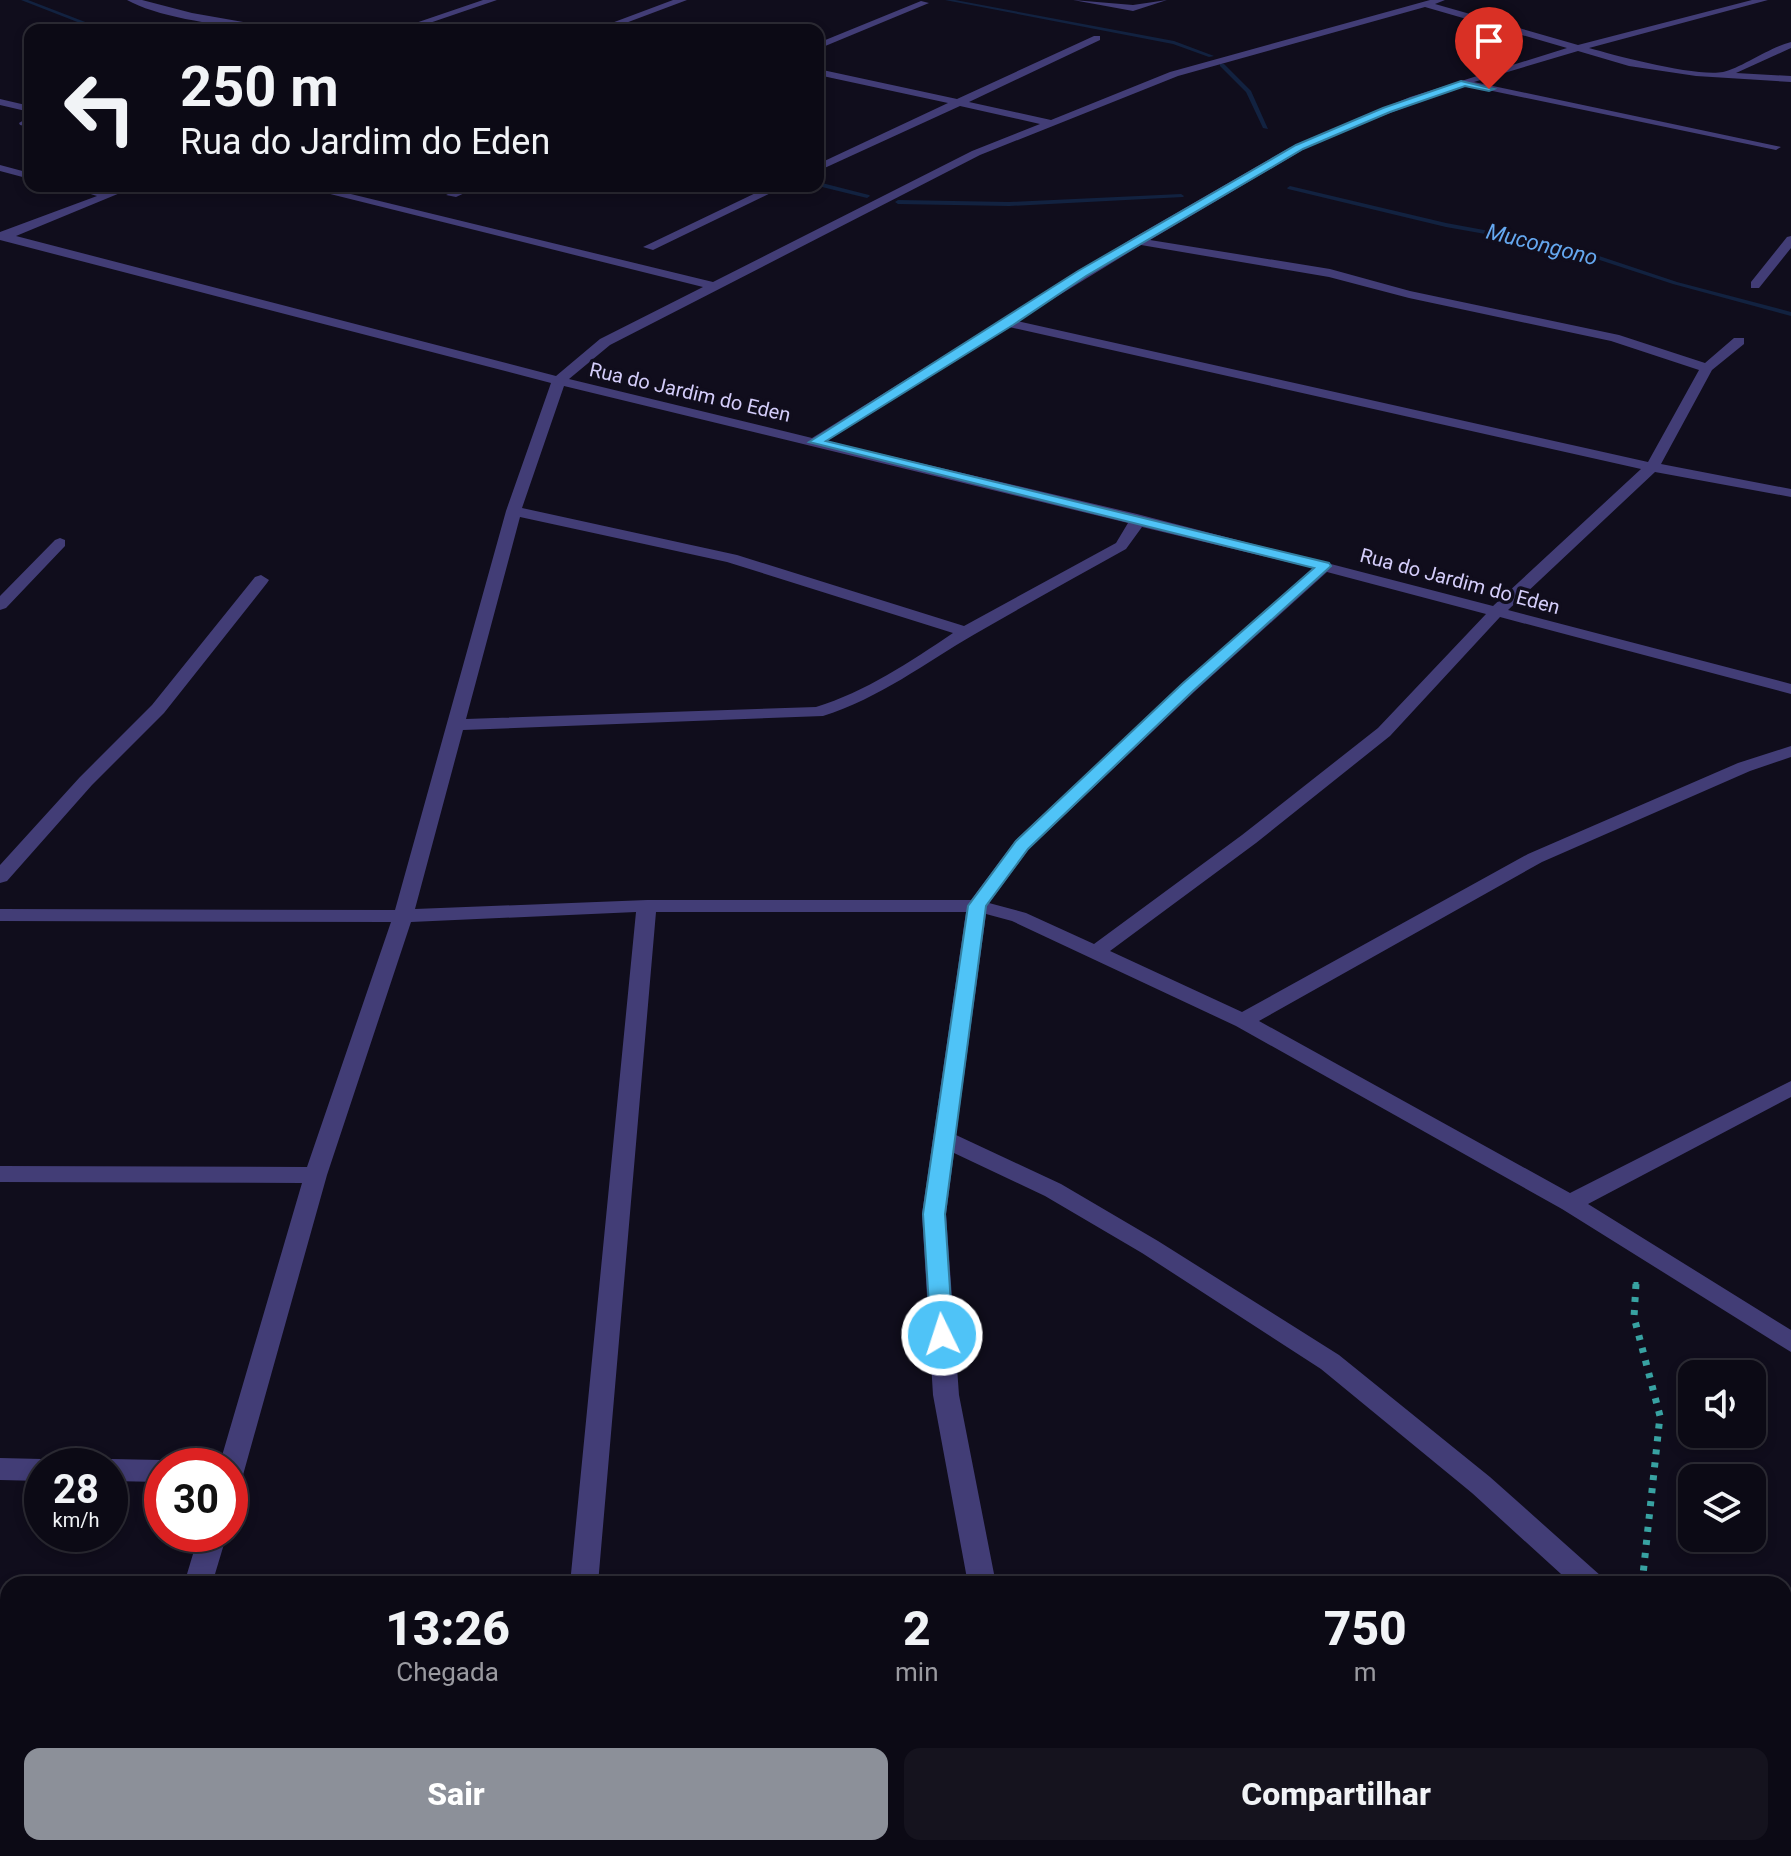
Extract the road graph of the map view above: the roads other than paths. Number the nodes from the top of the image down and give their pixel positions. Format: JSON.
{"nodes":[{"id":1,"x":132,"y":0,"type":"edge"},
{"id":2,"x":492,"y":0,"type":"edge"},
{"id":3,"x":682,"y":0,"type":"edge"},
{"id":4,"x":1078,"y":0,"type":"edge"},
{"id":5,"x":1162,"y":0,"type":"edge"},
{"id":6,"x":1440,"y":0,"type":"edge"},
{"id":7,"x":1763,"y":0,"type":"edge"},
{"id":8,"x":924,"y":3,"type":"dead end"},
{"id":9,"x":1424,"y":4,"type":"junction"},
{"id":10,"x":244,"y":24,"type":"edge"},
{"id":11,"x":418,"y":24,"type":"edge"},
{"id":12,"x":613,"y":24,"type":"edge"},
{"id":13,"x":1097,"y":38,"type":"dead end"},
{"id":14,"x":824,"y":44,"type":"edge"},
{"id":15,"x":1791,"y":45,"type":"edge"},
{"id":16,"x":1574,"y":49,"type":"junction"},
{"id":17,"x":824,"y":73,"type":"edge"},
{"id":18,"x":1724,"y":75,"type":"junction"},
{"id":19,"x":1791,"y":79,"type":"edge"},
{"id":20,"x":824,"y":82,"type":"edge"},
{"id":21,"x":1464,"y":83,"type":"junction"},
{"id":22,"x":0,"y":102,"type":"edge"},
{"id":23,"x":958,"y":103,"type":"junction"},
{"id":24,"x":24,"y":108,"type":"edge"},
{"id":25,"x":946,"y":109,"type":"junction"},
{"id":26,"x":1052,"y":123,"type":"junction"},
{"id":27,"x":1038,"y":128,"type":"junction"},
{"id":28,"x":1776,"y":147,"type":"dead end"},
{"id":29,"x":824,"y":165,"type":"edge"},
{"id":30,"x":0,"y":168,"type":"edge"},
{"id":31,"x":24,"y":174,"type":"edge"},
{"id":32,"x":96,"y":192,"type":"edge"},
{"id":33,"x":116,"y":192,"type":"edge"},
{"id":34,"x":329,"y":192,"type":"edge"},
{"id":35,"x":459,"y":192,"type":"edge"},
{"id":36,"x":766,"y":192,"type":"edge"},
{"id":37,"x":108,"y":195,"type":"junction"},
{"id":38,"x":452,"y":195,"type":"dead end"},
{"id":39,"x":2,"y":236,"type":"edge"},
{"id":40,"x":1791,"y":240,"type":"edge"},
{"id":41,"x":1137,"y":241,"type":"junction"},
{"id":42,"x":649,"y":247,"type":"dead end"},
{"id":43,"x":1755,"y":285,"type":"dead end"},
{"id":44,"x":714,"y":286,"type":"junction"},
{"id":45,"x":1009,"y":323,"type":"junction"},
{"id":46,"x":1739,"y":341,"type":"dead end"},
{"id":47,"x":1707,"y":368,"type":"junction"},
{"id":48,"x":559,"y":381,"type":"junction"},
{"id":49,"x":815,"y":442,"type":"junction"},
{"id":50,"x":1652,"y":467,"type":"junction"},
{"id":51,"x":1791,"y":493,"type":"edge"},
{"id":52,"x":514,"y":511,"type":"junction"},
{"id":53,"x":1137,"y":519,"type":"junction"},
{"id":54,"x":60,"y":543,"type":"dead end"},
{"id":55,"x":1324,"y":566,"type":"junction"},
{"id":56,"x":261,"y":580,"type":"dead end"},
{"id":57,"x":0,"y":605,"type":"edge"},
{"id":58,"x":1497,"y":611,"type":"junction"},
{"id":59,"x":966,"y":632,"type":"junction"},
{"id":60,"x":1791,"y":689,"type":"edge"},
{"id":61,"x":453,"y":725,"type":"junction"},
{"id":62,"x":1791,"y":751,"type":"edge"},
{"id":63,"x":0,"y":877,"type":"edge"},
{"id":64,"x":647,"y":906,"type":"junction"},
{"id":65,"x":977,"y":906,"type":"junction"},
{"id":66,"x":0,"y":915,"type":"edge"},
{"id":67,"x":403,"y":916,"type":"junction"},
{"id":68,"x":1097,"y":951,"type":"junction"},
{"id":69,"x":1243,"y":1021,"type":"junction"},
{"id":70,"x":1791,"y":1088,"type":"edge"},
{"id":71,"x":945,"y":1139,"type":"junction"},
{"id":72,"x":0,"y":1174,"type":"edge"},
{"id":73,"x":316,"y":1175,"type":"junction"},
{"id":74,"x":1570,"y":1203,"type":"junction"},
{"id":75,"x":1791,"y":1342,"type":"edge"},
{"id":76,"x":237,"y":1448,"type":"edge"},
{"id":77,"x":0,"y":1469,"type":"edge"},
{"id":78,"x":24,"y":1470,"type":"edge"},
{"id":79,"x":208,"y":1552,"type":"edge"},
{"id":80,"x":200,"y":1576,"type":"edge"},
{"id":81,"x":585,"y":1576,"type":"edge"},
{"id":82,"x":980,"y":1576,"type":"edge"},
{"id":83,"x":1582,"y":1576,"type":"edge"}],
"edges":[{"from":1,"to":10,"type":"street"},
{"from":2,"to":11,"type":"street"},
{"from":3,"to":12,"type":"street"},
{"from":4,"to":5,"type":"street"},
{"from":6,"to":9,"type":"street"},
{"from":7,"to":16,"type":"street"},
{"from":8,"to":14,"type":"street"},
{"from":9,"to":16,"type":"street"},
{"from":9,"to":26,"type":"street"},
{"from":13,"to":23,"type":"street"},
{"from":15,"to":18,"type":"street"},
{"from":16,"to":18,"type":"street"},
{"from":16,"to":21,"type":"street"},
{"from":17,"to":23,"type":"street"},
{"from":18,"to":19,"type":"street"},
{"from":20,"to":25,"type":"street"},
{"from":21,"to":28,"type":"street"},
{"from":21,"to":41,"type":"street"},
{"from":22,"to":24,"type":"street"},
{"from":23,"to":25,"type":"street"},
{"from":23,"to":26,"type":"street"},
{"from":25,"to":27,"type":"street"},
{"from":25,"to":29,"type":"street"},
{"from":26,"to":27,"type":"street"},
{"from":27,"to":44,"type":"street"},
{"from":30,"to":31,"type":"street"},
{"from":32,"to":37,"type":"street"},
{"from":33,"to":37,"type":"street"},
{"from":34,"to":44,"type":"street"},
{"from":35,"to":38,"type":"street"},
{"from":36,"to":42,"type":"street"},
{"from":37,"to":39,"type":"street"},
{"from":39,"to":48,"type":"street","name":"Rua do Jardim do Eden"},
{"from":40,"to":43,"type":"street"},
{"from":41,"to":45,"type":"street"},
{"from":41,"to":47,"type":"street"},
{"from":44,"to":48,"type":"street"},
{"from":45,"to":49,"type":"street"},
{"from":45,"to":50,"type":"street"},
{"from":46,"to":47,"type":"street"},
{"from":47,"to":50,"type":"street"},
{"from":48,"to":49,"type":"street","name":"Rua do Jardim do Eden"},
{"from":48,"to":52,"type":"street"},
{"from":49,"to":53,"type":"street","name":"Rua do Jardim do Eden"},
{"from":50,"to":51,"type":"street"},
{"from":50,"to":58,"type":"street"},
{"from":52,"to":59,"type":"street"},
{"from":52,"to":61,"type":"street"},
{"from":53,"to":55,"type":"street","name":"Rua do Jardim do Eden"},
{"from":53,"to":59,"type":"street"},
{"from":54,"to":57,"type":"street"},
{"from":55,"to":58,"type":"street","name":"Rua do Jardim do Eden"},
{"from":55,"to":65,"type":"street"},
{"from":56,"to":63,"type":"street"},
{"from":58,"to":60,"type":"street","name":"Rua do Jardim do Eden"},
{"from":58,"to":68,"type":"street"},
{"from":59,"to":61,"type":"street"},
{"from":61,"to":67,"type":"street"},
{"from":62,"to":69,"type":"street"},
{"from":64,"to":65,"type":"street"},
{"from":64,"to":67,"type":"street"},
{"from":64,"to":81,"type":"street"},
{"from":65,"to":68,"type":"street"},
{"from":65,"to":71,"type":"street"},
{"from":66,"to":67,"type":"street"},
{"from":67,"to":73,"type":"street"},
{"from":68,"to":69,"type":"street"},
{"from":69,"to":74,"type":"street"},
{"from":70,"to":74,"type":"street"},
{"from":71,"to":82,"type":"street"},
{"from":71,"to":83,"type":"street"},
{"from":72,"to":73,"type":"street"},
{"from":73,"to":76,"type":"street"},
{"from":74,"to":75,"type":"street"},
{"from":77,"to":78,"type":"street"},
{"from":79,"to":80,"type":"street"}]}
